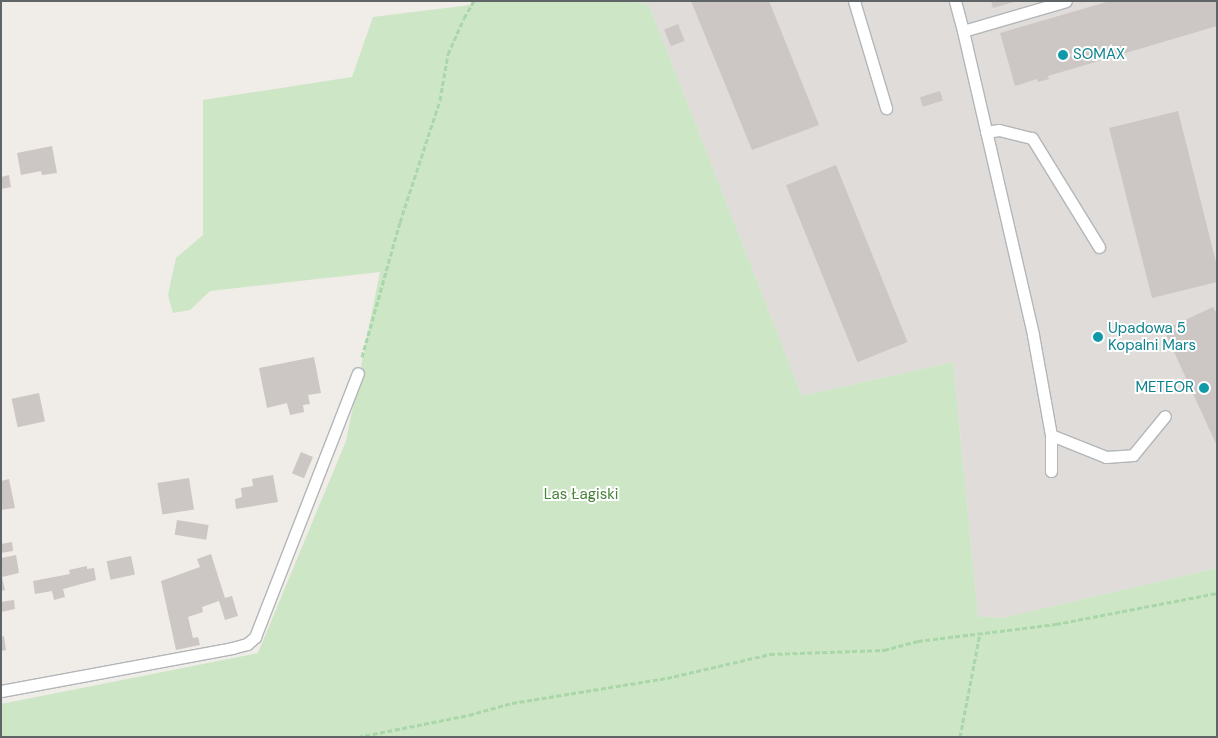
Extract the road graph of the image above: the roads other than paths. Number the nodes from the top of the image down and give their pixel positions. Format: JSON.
{"nodes":[{"id":1,"x":854,"y":1,"type":"edge"},
{"id":2,"x":955,"y":1,"type":"edge"},
{"id":3,"x":1066,"y":1,"type":"edge"},
{"id":4,"x":963,"y":31,"type":"junction"},
{"id":5,"x":886,"y":108,"type":"dead end"},
{"id":6,"x":986,"y":132,"type":"junction"},
{"id":7,"x":1099,"y":247,"type":"dead end"},
{"id":8,"x":358,"y":373,"type":"road end"},
{"id":9,"x":1165,"y":416,"type":"dead end"},
{"id":10,"x":1051,"y":435,"type":"junction"},
{"id":11,"x":1051,"y":471,"type":"dead end"},
{"id":12,"x":1,"y":691,"type":"edge"}],
"edges":[{"from":1,"to":5,"type":"lane"},
{"from":2,"to":4,"type":"lane"},
{"from":3,"to":4,"type":"lane"},
{"from":4,"to":6,"type":"lane"},
{"from":6,"to":7,"type":"lane"},
{"from":6,"to":10,"type":"lane"},
{"from":8,"to":12,"type":"lane"},
{"from":9,"to":10,"type":"lane"},
{"from":10,"to":11,"type":"lane"}]}
